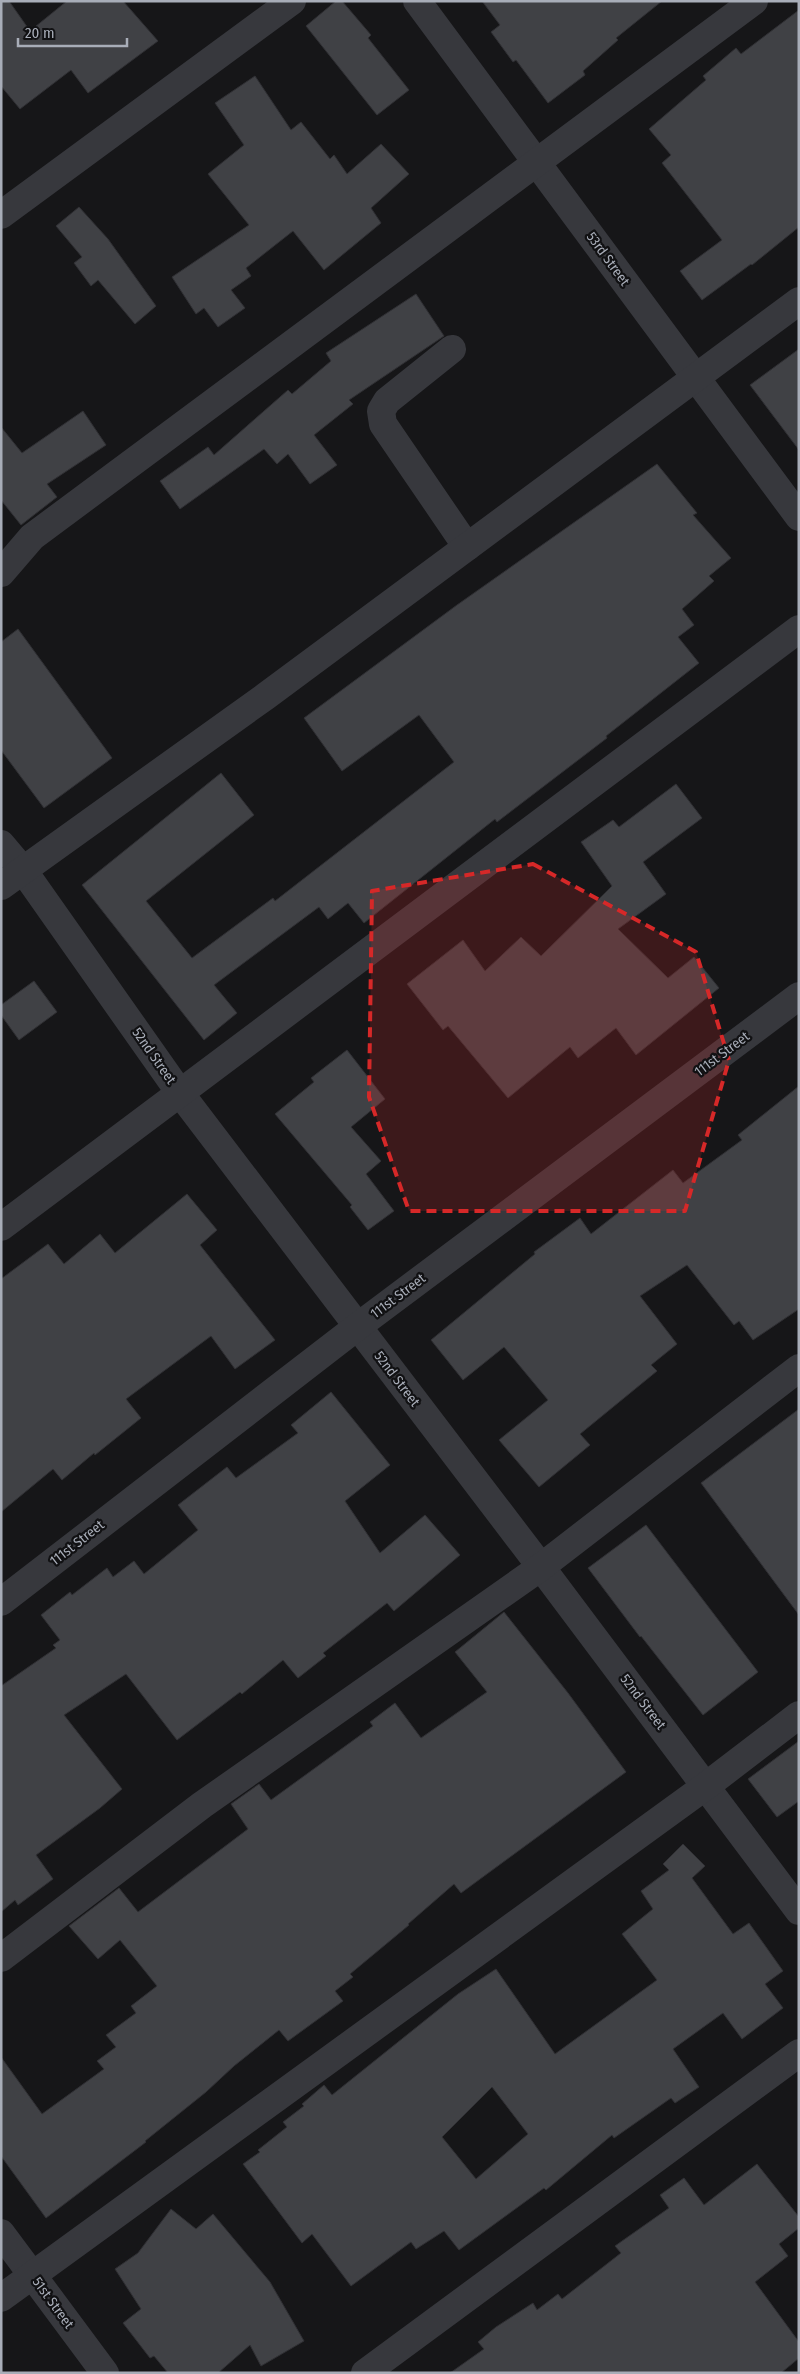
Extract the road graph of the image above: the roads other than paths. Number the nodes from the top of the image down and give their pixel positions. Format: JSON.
{"nodes":[{"id":1,"x":292,"y":1,"type":"edge"},
{"id":2,"x":417,"y":1,"type":"edge"},
{"id":3,"x":754,"y":1,"type":"edge"},
{"id":4,"x":537,"y":162,"type":"junction"},
{"id":5,"x":1,"y":215,"type":"edge"},
{"id":6,"x":799,"y":301,"type":"edge"},
{"id":7,"x":452,"y":348,"type":"dead end"},
{"id":8,"x":696,"y":378,"type":"junction"},
{"id":9,"x":799,"y":517,"type":"edge"},
{"id":10,"x":466,"y":547,"type":"junction"},
{"id":11,"x":1,"y":573,"type":"edge"},
{"id":12,"x":799,"y":628,"type":"edge"},
{"id":13,"x":1,"y":844,"type":"edge"},
{"id":14,"x":23,"y":870,"type":"junction"},
{"id":15,"x":1,"y":886,"type":"edge"},
{"id":16,"x":799,"y":996,"type":"edge"},
{"id":17,"x":180,"y":1093,"type":"junction"},
{"id":18,"x":1,"y":1227,"type":"edge"},
{"id":19,"x":357,"y":1327,"type":"junction"},
{"id":20,"x":799,"y":1368,"type":"edge"},
{"id":21,"x":542,"y":1567,"type":"junction"},
{"id":22,"x":1,"y":1602,"type":"edge"},
{"id":23,"x":799,"y":1715,"type":"edge"},
{"id":24,"x":706,"y":1786,"type":"junction"},
{"id":25,"x":799,"y":1911,"type":"edge"},
{"id":26,"x":1,"y":1958,"type":"edge"},
{"id":27,"x":799,"y":2053,"type":"edge"},
{"id":28,"x":1,"y":2233,"type":"edge"},
{"id":29,"x":33,"y":2275,"type":"junction"},
{"id":30,"x":1,"y":2298,"type":"edge"},
{"id":31,"x":105,"y":2373,"type":"edge"},
{"id":32,"x":364,"y":2373,"type":"edge"}],
"edges":[{"from":1,"to":5,"type":"street"},
{"from":2,"to":4,"type":"street","name":"53rd Street"},
{"from":3,"to":4,"type":"street"},
{"from":4,"to":8,"type":"street","name":"53rd Street"},
{"from":4,"to":11,"type":"street"},
{"from":6,"to":8,"type":"street"},
{"from":7,"to":10,"type":"street"},
{"from":8,"to":9,"type":"street","name":"53rd Street"},
{"from":8,"to":10,"type":"street"},
{"from":10,"to":14,"type":"street"},
{"from":12,"to":17,"type":"street"},
{"from":13,"to":14,"type":"street","name":"52nd Street"},
{"from":14,"to":15,"type":"street"},
{"from":14,"to":17,"type":"street","name":"52nd Street"},
{"from":16,"to":19,"type":"street","name":"111st Street"},
{"from":17,"to":18,"type":"street"},
{"from":17,"to":19,"type":"street","name":"52nd Street"},
{"from":19,"to":21,"type":"street","name":"52nd Street"},
{"from":19,"to":22,"type":"street","name":"111st Street"},
{"from":20,"to":21,"type":"street"},
{"from":21,"to":24,"type":"street","name":"52nd Street"},
{"from":21,"to":26,"type":"street"},
{"from":23,"to":24,"type":"street"},
{"from":24,"to":25,"type":"street","name":"52nd Street"},
{"from":24,"to":29,"type":"street"},
{"from":27,"to":32,"type":"street"},
{"from":28,"to":29,"type":"street","name":"51st Street"},
{"from":29,"to":30,"type":"street"},
{"from":29,"to":31,"type":"street","name":"51st Street"}]}
